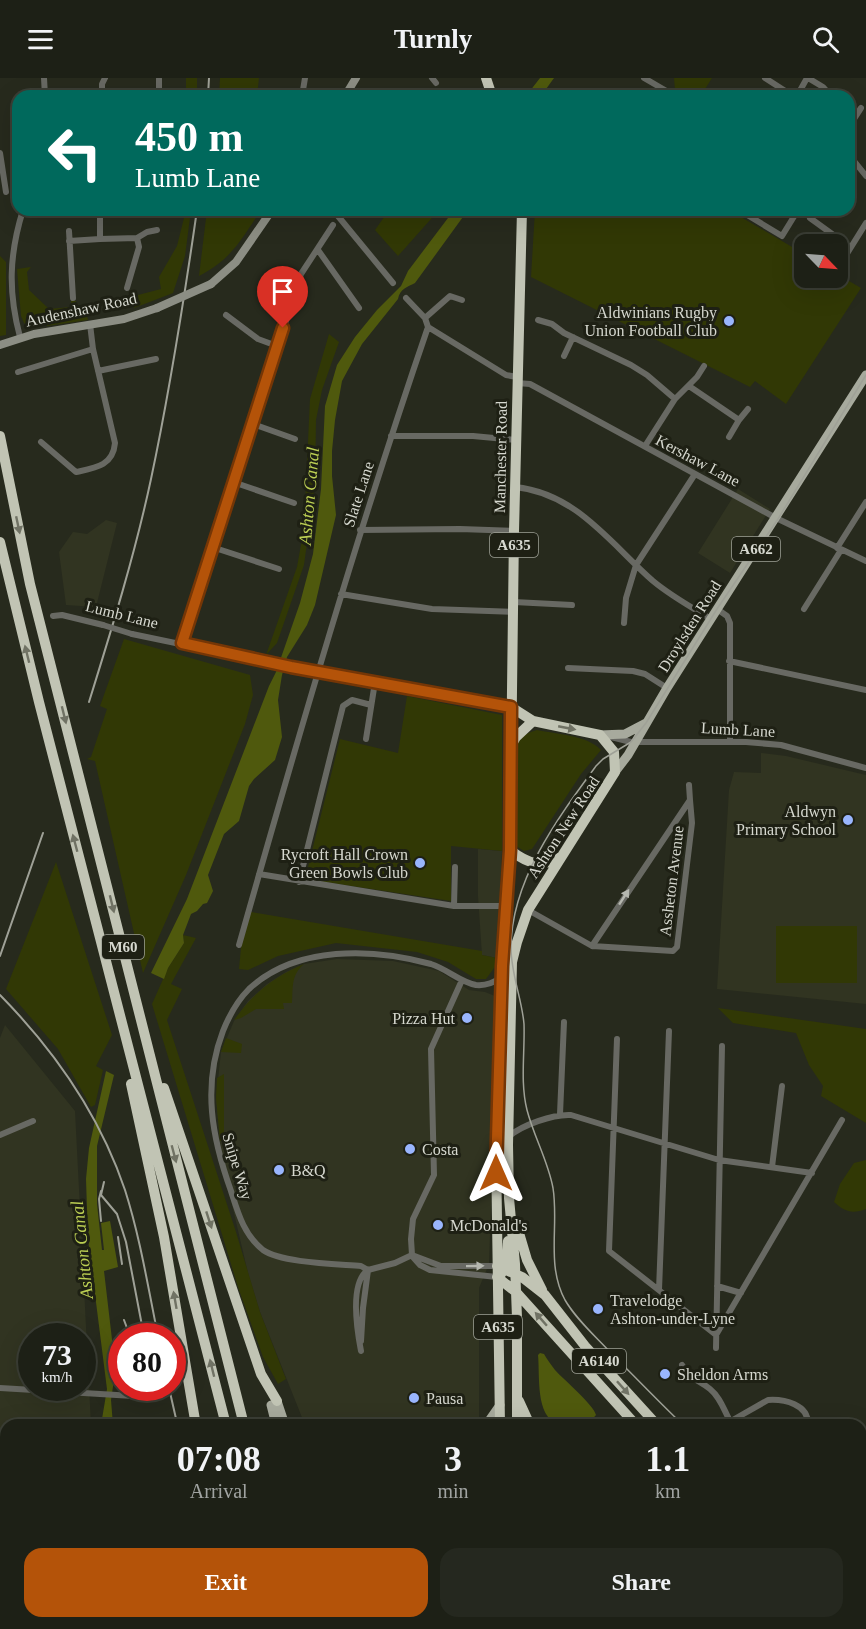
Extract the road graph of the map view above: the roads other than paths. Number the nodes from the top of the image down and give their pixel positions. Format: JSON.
{"nodes":[{"id":1,"x":644,"y":78,"type":"edge"},
{"id":2,"x":765,"y":78,"type":"edge"},
{"id":3,"x":808,"y":78,"type":"edge"},
{"id":4,"x":662,"y":90,"type":"edge"},
{"id":5,"x":785,"y":90,"type":"edge"},
{"id":6,"x":826,"y":90,"type":"edge"},
{"id":7,"x":861,"y":108,"type":"dead end"},
{"id":8,"x":856,"y":116,"type":"edge"},
{"id":9,"x":0,"y":153,"type":"edge"},
{"id":10,"x":855,"y":162,"type":"edge"},
{"id":11,"x":866,"y":176,"type":"edge"},
{"id":12,"x":6,"y":192,"type":"dead end"},
{"id":13,"x":21,"y":216,"type":"edge"},
{"id":14,"x":100,"y":216,"type":"edge"},
{"id":15,"x":268,"y":216,"type":"edge"},
{"id":16,"x":338,"y":216,"type":"edge"},
{"id":17,"x":522,"y":216,"type":"edge"},
{"id":18,"x":749,"y":216,"type":"edge"},
{"id":19,"x":794,"y":216,"type":"edge"},
{"id":20,"x":810,"y":218,"type":"dead end"},
{"id":21,"x":866,"y":223,"type":"edge"},
{"id":22,"x":333,"y":225,"type":"dead end"},
{"id":23,"x":157,"y":230,"type":"dead end"},
{"id":24,"x":69,"y":231,"type":"dead end"},
{"id":25,"x":137,"y":238,"type":"junction"},
{"id":26,"x":100,"y":239,"type":"junction"},
{"id":27,"x":69,"y":241,"type":"junction"},
{"id":28,"x":850,"y":247,"type":"junction"},
{"id":29,"x":318,"y":250,"type":"junction"},
{"id":30,"x":848,"y":251,"type":"edge"},
{"id":31,"x":393,"y":283,"type":"dead end"},
{"id":32,"x":127,"y":288,"type":"dead end"},
{"id":33,"x":73,"y":298,"type":"dead end"},
{"id":34,"x":406,"y":298,"type":"dead end"},
{"id":35,"x":462,"y":300,"type":"dead end"},
{"id":36,"x":359,"y":308,"type":"dead end"},
{"id":37,"x":226,"y":315,"type":"dead end"},
{"id":38,"x":425,"y":318,"type":"junction"},
{"id":39,"x":538,"y":320,"type":"dead end"},
{"id":40,"x":90,"y":324,"type":"junction"},
{"id":41,"x":429,"y":327,"type":"junction"},
{"id":42,"x":573,"y":337,"type":"junction"},
{"id":43,"x":18,"y":338,"type":"junction"},
{"id":44,"x":0,"y":345,"type":"edge"},
{"id":45,"x":278,"y":346,"type":"junction"},
{"id":46,"x":93,"y":349,"type":"junction"},
{"id":47,"x":564,"y":356,"type":"dead end"},
{"id":48,"x":156,"y":359,"type":"dead end"},
{"id":49,"x":704,"y":366,"type":"dead end"},
{"id":50,"x":98,"y":371,"type":"junction"},
{"id":51,"x":18,"y":372,"type":"dead end"},
{"id":52,"x":866,"y":375,"type":"edge"},
{"id":53,"x":517,"y":380,"type":"junction"},
{"id":54,"x":689,"y":386,"type":"junction"},
{"id":55,"x":675,"y":399,"type":"junction"},
{"id":56,"x":748,"y":409,"type":"dead end"},
{"id":57,"x":739,"y":420,"type":"junction"},
{"id":58,"x":253,"y":424,"type":"junction"},
{"id":59,"x":0,"y":436,"type":"edge"},
{"id":60,"x":391,"y":436,"type":"junction"},
{"id":61,"x":729,"y":437,"type":"dead end"},
{"id":62,"x":295,"y":439,"type":"dead end"},
{"id":63,"x":516,"y":440,"type":"junction"},
{"id":64,"x":41,"y":442,"type":"dead end"},
{"id":65,"x":645,"y":447,"type":"junction"},
{"id":66,"x":695,"y":474,"type":"junction"},
{"id":67,"x":233,"y":482,"type":"junction"},
{"id":68,"x":515,"y":487,"type":"junction"},
{"id":69,"x":866,"y":502,"type":"edge"},
{"id":70,"x":294,"y":503,"type":"dead end"},
{"id":71,"x":776,"y":518,"type":"junction"},
{"id":72,"x":360,"y":530,"type":"junction"},
{"id":73,"x":514,"y":531,"type":"junction"},
{"id":74,"x":0,"y":542,"type":"edge"},
{"id":75,"x":212,"y":547,"type":"junction"},
{"id":76,"x":839,"y":549,"type":"junction"},
{"id":77,"x":866,"y":561,"type":"edge"},
{"id":78,"x":636,"y":565,"type":"junction"},
{"id":79,"x":279,"y":569,"type":"dead end"},
{"id":80,"x":341,"y":594,"type":"junction"},
{"id":81,"x":572,"y":605,"type":"dead end"},
{"id":82,"x":514,"y":607,"type":"junction"},
{"id":83,"x":717,"y":609,"type":"junction"},
{"id":84,"x":804,"y":609,"type":"dead end"},
{"id":85,"x":53,"y":616,"type":"dead end"},
{"id":86,"x":711,"y":619,"type":"junction"},
{"id":87,"x":624,"y":623,"type":"dead end"},
{"id":88,"x":182,"y":643,"type":"junction"},
{"id":89,"x":729,"y":661,"type":"junction"},
{"id":90,"x":568,"y":668,"type":"dead end"},
{"id":91,"x":317,"y":671,"type":"junction"},
{"id":92,"x":375,"y":682,"type":"junction"},
{"id":93,"x":667,"y":688,"type":"junction"},
{"id":94,"x":866,"y":690,"type":"edge"},
{"id":95,"x":371,"y":705,"type":"junction"},
{"id":96,"x":511,"y":707,"type":"junction"},
{"id":97,"x":532,"y":722,"type":"junction"},
{"id":98,"x":646,"y":723,"type":"junction"},
{"id":99,"x":603,"y":736,"type":"junction"},
{"id":100,"x":366,"y":739,"type":"dead end"},
{"id":101,"x":635,"y":741,"type":"junction"},
{"id":102,"x":729,"y":742,"type":"junction"},
{"id":103,"x":512,"y":744,"type":"junction"},
{"id":104,"x":866,"y":768,"type":"edge"},
{"id":105,"x":615,"y":772,"type":"junction"},
{"id":106,"x":689,"y":785,"type":"dead end"},
{"id":107,"x":690,"y":800,"type":"junction"},
{"id":108,"x":510,"y":850,"type":"junction"},
{"id":109,"x":562,"y":857,"type":"junction"},
{"id":110,"x":455,"y":867,"type":"dead end"},
{"id":111,"x":259,"y":874,"type":"junction"},
{"id":112,"x":299,"y":882,"type":"junction"},
{"id":113,"x":454,"y":906,"type":"junction"},
{"id":114,"x":507,"y":906,"type":"junction"},
{"id":115,"x":528,"y":910,"type":"junction"},
{"id":116,"x":239,"y":945,"type":"dead end"},
{"id":117,"x":592,"y":946,"type":"junction"},
{"id":118,"x":501,"y":976,"type":"junction"},
{"id":119,"x":462,"y":980,"type":"junction"},
{"id":120,"x":122,"y":1022,"type":"junction"},
{"id":121,"x":564,"y":1022,"type":"dead end"},
{"id":122,"x":669,"y":1031,"type":"dead end"},
{"id":123,"x":617,"y":1039,"type":"dead end"},
{"id":124,"x":149,"y":1046,"type":"junction"},
{"id":125,"x":722,"y":1046,"type":"dead end"},
{"id":126,"x":782,"y":1086,"type":"dead end"},
{"id":127,"x":508,"y":1107,"type":"junction"},
{"id":128,"x":560,"y":1114,"type":"junction"},
{"id":129,"x":842,"y":1120,"type":"dead end"},
{"id":130,"x":33,"y":1121,"type":"dead end"},
{"id":131,"x":524,"y":1127,"type":"junction"},
{"id":132,"x":614,"y":1127,"type":"junction"},
{"id":133,"x":0,"y":1135,"type":"edge"},
{"id":134,"x":508,"y":1137,"type":"junction"},
{"id":135,"x":664,"y":1143,"type":"junction"},
{"id":136,"x":719,"y":1160,"type":"junction"},
{"id":137,"x":772,"y":1167,"type":"junction"},
{"id":138,"x":812,"y":1173,"type":"junction"},
{"id":139,"x":509,"y":1198,"type":"junction"},
{"id":140,"x":519,"y":1233,"type":"joint"},
{"id":141,"x":412,"y":1255,"type":"junction"},
{"id":142,"x":369,"y":1270,"type":"junction"},
{"id":143,"x":500,"y":1270,"type":"junction"},
{"id":144,"x":515,"y":1274,"type":"junction"},
{"id":145,"x":717,"y":1286,"type":"junction"},
{"id":146,"x":658,"y":1290,"type":"junction"},
{"id":147,"x":516,"y":1292,"type":"junction"},
{"id":148,"x":741,"y":1293,"type":"junction"},
{"id":149,"x":545,"y":1295,"type":"junction"},
{"id":150,"x":716,"y":1335,"type":"junction"},
{"id":151,"x":716,"y":1348,"type":"dead end"},
{"id":152,"x":682,"y":1365,"type":"dead end"},
{"id":153,"x":0,"y":1388,"type":"edge"},
{"id":154,"x":108,"y":1394,"type":"edge"},
{"id":155,"x":516,"y":1396,"type":"junction"},
{"id":156,"x":274,"y":1403,"type":"junction"},
{"id":157,"x":500,"y":1405,"type":"junction"},
{"id":158,"x":194,"y":1419,"type":"edge"},
{"id":159,"x":224,"y":1419,"type":"edge"},
{"id":160,"x":242,"y":1419,"type":"edge"},
{"id":161,"x":275,"y":1419,"type":"edge"},
{"id":162,"x":282,"y":1419,"type":"edge"},
{"id":163,"x":490,"y":1419,"type":"edge"},
{"id":164,"x":500,"y":1419,"type":"edge"},
{"id":165,"x":517,"y":1419,"type":"edge"},
{"id":166,"x":527,"y":1419,"type":"edge"},
{"id":167,"x":629,"y":1419,"type":"edge"},
{"id":168,"x":652,"y":1419,"type":"edge"},
{"id":169,"x":726,"y":1419,"type":"edge"},
{"id":170,"x":734,"y":1419,"type":"edge"},
{"id":171,"x":808,"y":1419,"type":"edge"}],
"edges":[{"from":1,"to":4,"type":"street"},
{"from":2,"to":5,"type":"street"},
{"from":3,"to":6,"type":"street"},
{"from":7,"to":8,"type":"street"},
{"from":9,"to":12,"type":"street"},
{"from":10,"to":11,"type":"street"},
{"from":13,"to":43,"type":"street"},
{"from":14,"to":26,"type":"street"},
{"from":15,"to":40,"type":"main road","name":"Audenshaw Road","bridge":true},
{"from":16,"to":31,"type":"street"},
{"from":17,"to":53,"type":"highway","name":"Manchester Road","number":"A635"},
{"from":18,"to":19,"type":"street"},
{"from":20,"to":28,"type":"street"},
{"from":21,"to":28,"type":"street"},
{"from":22,"to":29,"type":"street"},
{"from":23,"to":25,"type":"street"},
{"from":24,"to":27,"type":"street"},
{"from":25,"to":26,"type":"street"},
{"from":25,"to":32,"type":"street"},
{"from":26,"to":27,"type":"street"},
{"from":27,"to":33,"type":"street"},
{"from":28,"to":30,"type":"street"},
{"from":29,"to":36,"type":"street"},
{"from":29,"to":45,"type":"street"},
{"from":34,"to":38,"type":"street"},
{"from":35,"to":38,"type":"street"},
{"from":37,"to":45,"type":"street"},
{"from":38,"to":41,"type":"street"},
{"from":39,"to":42,"type":"street"},
{"from":40,"to":43,"type":"main road","name":"Audenshaw Road"},
{"from":40,"to":46,"type":"street"},
{"from":41,"to":53,"type":"street","name":"Kershaw Lane"},
{"from":41,"to":60,"type":"street","name":"Slate Lane"},
{"from":42,"to":47,"type":"street"},
{"from":42,"to":55,"type":"street"},
{"from":43,"to":44,"type":"main road","name":"Audenshaw Road"},
{"from":45,"to":58,"type":"street"},
{"from":46,"to":50,"type":"street"},
{"from":46,"to":51,"type":"street"},
{"from":48,"to":50,"type":"street"},
{"from":49,"to":54,"type":"street"},
{"from":50,"to":64,"type":"street"},
{"from":52,"to":71,"type":"main road","name":"Droylsden Road","number":"A662"},
{"from":53,"to":63,"type":"highway","name":"Manchester Road","number":"A635"},
{"from":53,"to":65,"type":"street","name":"Kershaw Lane"},
{"from":54,"to":55,"type":"street"},
{"from":54,"to":57,"type":"street"},
{"from":55,"to":65,"type":"street"},
{"from":56,"to":57,"type":"street"},
{"from":57,"to":61,"type":"street"},
{"from":58,"to":62,"type":"street"},
{"from":58,"to":67,"type":"street"},
{"from":59,"to":124,"type":"highway","number":"M60","one_way":true},
{"from":60,"to":63,"type":"street"},
{"from":60,"to":72,"type":"street","name":"Slate Lane"},
{"from":63,"to":68,"type":"highway","name":"Manchester Road","number":"A635"},
{"from":65,"to":66,"type":"street","name":"Kershaw Lane"},
{"from":66,"to":71,"type":"street","name":"Kershaw Lane"},
{"from":66,"to":78,"type":"street"},
{"from":67,"to":70,"type":"street"},
{"from":67,"to":75,"type":"street"},
{"from":68,"to":73,"type":"highway","name":"Manchester Road","number":"A635"},
{"from":68,"to":78,"type":"street"},
{"from":69,"to":76,"type":"street"},
{"from":71,"to":76,"type":"street","name":"Kershaw Lane"},
{"from":71,"to":83,"type":"main road","name":"Droylsden Road","number":"A662"},
{"from":72,"to":73,"type":"street"},
{"from":72,"to":80,"type":"street","name":"Slate Lane"},
{"from":73,"to":82,"type":"highway","name":"Manchester Road","number":"A635"},
{"from":120,"to":74,"type":"highway","number":"M60","one_way":true},
{"from":75,"to":79,"type":"street"},
{"from":75,"to":88,"type":"street"},
{"from":76,"to":77,"type":"street","name":"Kershaw Lane"},
{"from":76,"to":84,"type":"street"},
{"from":78,"to":86,"type":"street"},
{"from":78,"to":87,"type":"street"},
{"from":80,"to":82,"type":"street"},
{"from":80,"to":91,"type":"street","name":"Slate Lane"},
{"from":81,"to":82,"type":"street"},
{"from":82,"to":96,"type":"highway","name":"Manchester Road","number":"A635"},
{"from":83,"to":86,"type":"main road","name":"Droylsden Road","number":"A662"},
{"from":83,"to":89,"type":"street"},
{"from":85,"to":88,"type":"street","name":"Lumb Lane","bridge":true},
{"from":86,"to":93,"type":"main road","name":"Droylsden Road","number":"A662"},
{"from":88,"to":91,"type":"street","name":"Lumb Lane"},
{"from":89,"to":94,"type":"street"},
{"from":89,"to":102,"type":"street"},
{"from":90,"to":93,"type":"street"},
{"from":91,"to":92,"type":"street","name":"Lumb Lane"},
{"from":91,"to":111,"type":"street","name":"Slate Lane"},
{"from":92,"to":95,"type":"street"},
{"from":92,"to":96,"type":"street","name":"Lumb Lane"},
{"from":93,"to":98,"type":"main road","name":"Droylsden Road","number":"A662"},
{"from":95,"to":100,"type":"street"},
{"from":95,"to":112,"type":"street"},
{"from":96,"to":97,"type":"highway","name":"Lumb Lane"},
{"from":96,"to":103,"type":"highway","name":"Manchester Road","number":"A635"},
{"from":97,"to":99,"type":"highway","name":"Lumb Lane","one_way":true},
{"from":97,"to":103,"type":"highway"},
{"from":98,"to":99,"type":"main road","name":"Lumb Lane"},
{"from":98,"to":101,"type":"main road","name":"Droylsden Road","number":"A662"},
{"from":99,"to":101,"type":"street","name":"Lumb Lane"},
{"from":99,"to":105,"type":"highway"},
{"from":101,"to":102,"type":"street","name":"Lumb Lane"},
{"from":101,"to":105,"type":"main road","name":"Ashton New Road","number":"A635"},
{"from":102,"to":104,"type":"street","name":"Lumb Lane"},
{"from":103,"to":108,"type":"highway","name":"Manchester Road","number":"A635"},
{"from":105,"to":109,"type":"highway","name":"Ashton New Road","number":"A635"},
{"from":106,"to":107,"type":"street"},
{"from":117,"to":107,"type":"street","name":"Assheton Avenue","one_way":true},
{"from":107,"to":117,"type":"street","name":"Assheton Avenue"},
{"from":108,"to":109,"type":"highway"},
{"from":108,"to":114,"type":"highway","name":"Manchester Road","number":"A635"},
{"from":109,"to":115,"type":"highway","name":"Ashton New Road","number":"A635"},
{"from":110,"to":113,"type":"street"},
{"from":111,"to":112,"type":"street"},
{"from":111,"to":116,"type":"street","name":"Slate Lane"},
{"from":112,"to":113,"type":"street"},
{"from":113,"to":114,"type":"street"},
{"from":114,"to":115,"type":"highway"},
{"from":114,"to":118,"type":"highway","name":"Manchester Road","number":"A635"},
{"from":115,"to":117,"type":"street","name":"Assheton Avenue"},
{"from":115,"to":127,"type":"highway","name":"Ashton New Road","number":"A635"},
{"from":118,"to":119,"type":"street","name":"Snipe Way"},
{"from":118,"to":143,"type":"highway","name":"Manchester Road","number":"A635"},
{"from":119,"to":141,"type":"street"},
{"from":119,"to":142,"type":"street","name":"Snipe Way"},
{"from":158,"to":120,"type":"highway","number":"M60","one_way":true},
{"from":159,"to":120,"type":"highway","number":"M60","one_way":true},
{"from":121,"to":128,"type":"street"},
{"from":122,"to":135,"type":"street"},
{"from":123,"to":132,"type":"street"},
{"from":124,"to":156,"type":"highway","number":"M60","one_way":true},
{"from":124,"to":160,"type":"highway","number":"M60","one_way":true},
{"from":125,"to":136,"type":"street"},
{"from":126,"to":137,"type":"street"},
{"from":127,"to":131,"type":"street"},
{"from":127,"to":134,"type":"highway","number":"A635"},
{"from":128,"to":131,"type":"street"},
{"from":128,"to":132,"type":"street"},
{"from":129,"to":138,"type":"street"},
{"from":130,"to":133,"type":"street"},
{"from":131,"to":134,"type":"street"},
{"from":132,"to":135,"type":"street"},
{"from":132,"to":146,"type":"street"},
{"from":134,"to":139,"type":"highway","number":"A635"},
{"from":135,"to":136,"type":"street"},
{"from":135,"to":146,"type":"street"},
{"from":136,"to":137,"type":"street"},
{"from":136,"to":145,"type":"street"},
{"from":137,"to":138,"type":"street"},
{"from":138,"to":148,"type":"street"},
{"from":139,"to":140,"type":"main road"},
{"from":139,"to":143,"type":"highway"},
{"from":139,"to":144,"type":"highway","number":"A635"},
{"from":140,"to":149,"type":"highway"},
{"from":141,"to":142,"type":"street","name":"Snipe Way"},
{"from":141,"to":143,"type":"street","one_way":true},
{"from":141,"to":143,"type":"street"},
{"from":142,"to":142,"type":"street"},
{"from":143,"to":144,"type":"highway","number":"A6140"},
{"from":143,"to":147,"type":"highway","number":"A6140"},
{"from":143,"to":157,"type":"highway","name":"Manchester Road","number":"A635"},
{"from":144,"to":147,"type":"highway","number":"A635"},
{"from":144,"to":149,"type":"highway","number":"A6140"},
{"from":145,"to":148,"type":"street"},
{"from":145,"to":150,"type":"street"},
{"from":146,"to":150,"type":"street"},
{"from":147,"to":155,"type":"highway","number":"A635"},
{"from":167,"to":147,"type":"highway","number":"A6140","one_way":true},
{"from":148,"to":150,"type":"street"},
{"from":149,"to":168,"type":"highway","number":"A6140","one_way":true},
{"from":150,"to":151,"type":"street"},
{"from":152,"to":169,"type":"street"},
{"from":153,"to":154,"type":"street"},
{"from":155,"to":165,"type":"highway","number":"A635"},
{"from":155,"to":166,"type":"highway"},
{"from":156,"to":161,"type":"main road"},
{"from":156,"to":162,"type":"main road"},
{"from":157,"to":163,"type":"main road"},
{"from":157,"to":164,"type":"highway","name":"Manchester Road","number":"A635"},
{"from":170,"to":171,"type":"street"}]}
